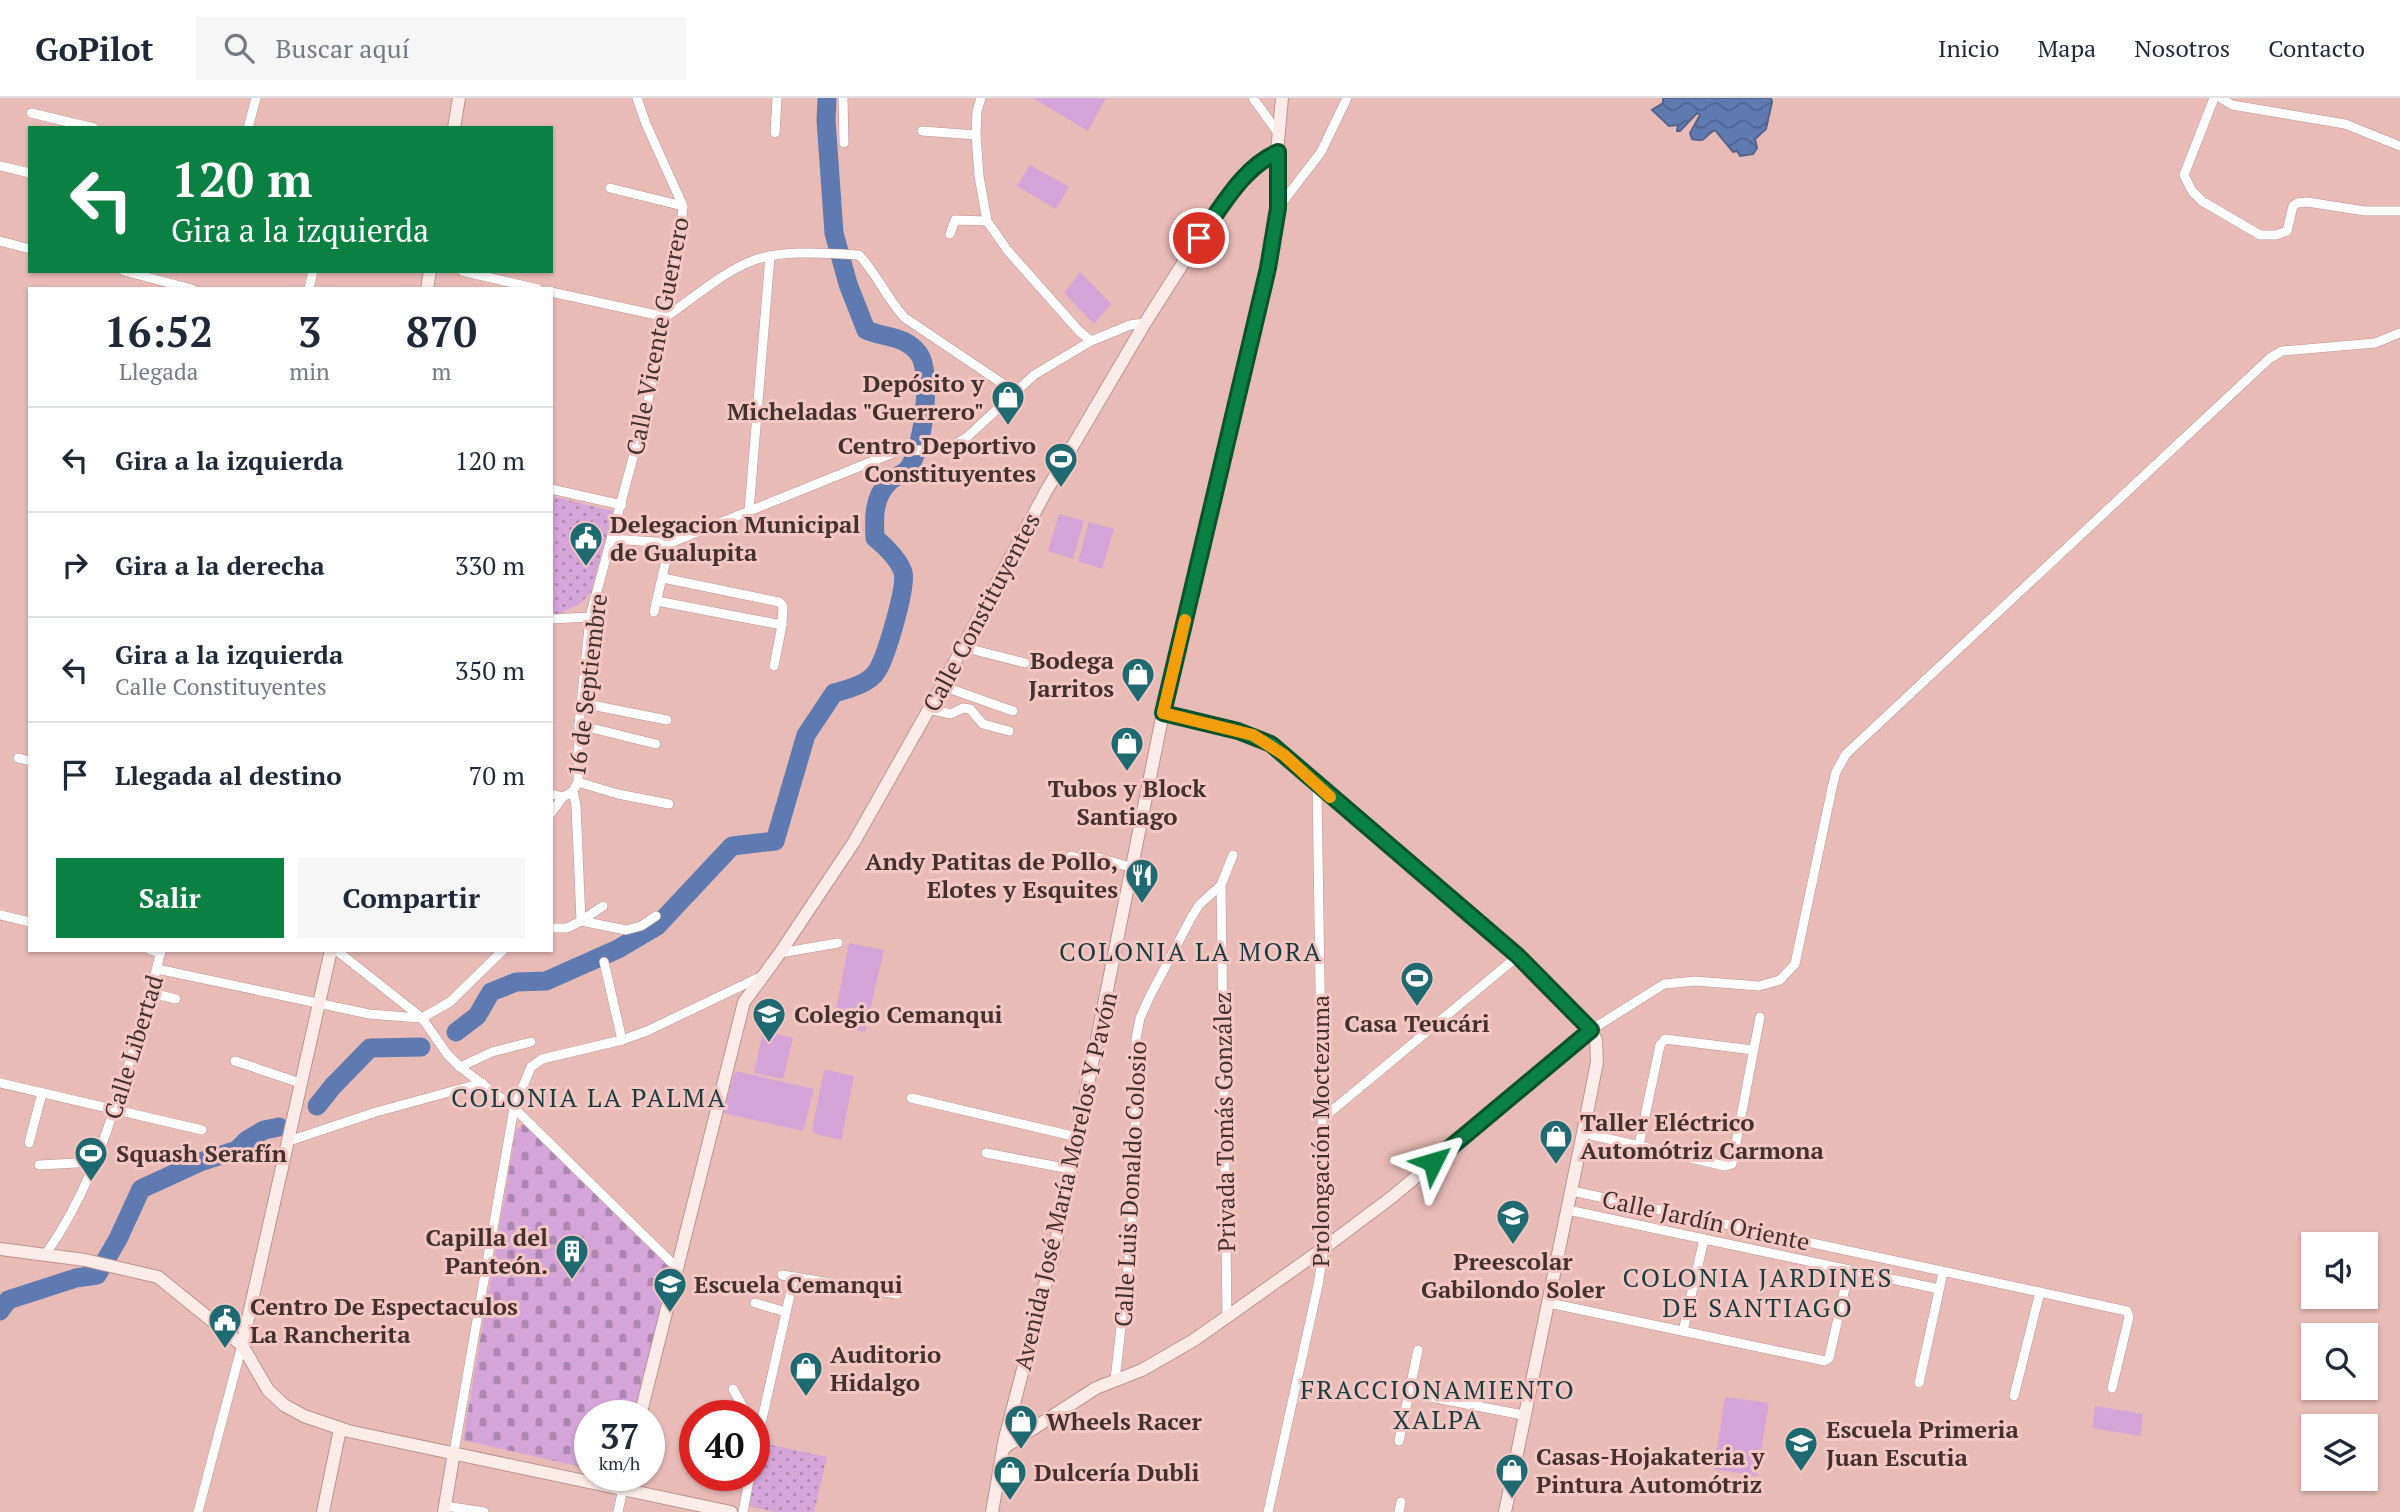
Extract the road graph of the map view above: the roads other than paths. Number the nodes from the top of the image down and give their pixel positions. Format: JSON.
{"nodes":[{"id":1,"x":256,"y":98,"type":"edge"},
{"id":2,"x":459,"y":98,"type":"edge"},
{"id":3,"x":637,"y":98,"type":"edge"},
{"id":4,"x":777,"y":98,"type":"edge"},
{"id":5,"x":843,"y":98,"type":"edge"},
{"id":6,"x":981,"y":98,"type":"edge"},
{"id":7,"x":1253,"y":98,"type":"edge"},
{"id":8,"x":1282,"y":98,"type":"edge"},
{"id":9,"x":1347,"y":98,"type":"edge"},
{"id":10,"x":2214,"y":98,"type":"edge"},
{"id":11,"x":2221,"y":98,"type":"edge"},
{"id":12,"x":31,"y":113,"type":"dead end"},
{"id":13,"x":86,"y":126,"type":"edge"},
{"id":14,"x":249,"y":126,"type":"edge"},
{"id":15,"x":454,"y":126,"type":"edge"},
{"id":16,"x":922,"y":131,"type":"dead end"},
{"id":17,"x":775,"y":134,"type":"dead end"},
{"id":18,"x":1279,"y":134,"type":"junction"},
{"id":19,"x":976,"y":135,"type":"junction"},
{"id":20,"x":844,"y":143,"type":"dead end"},
{"id":21,"x":2400,"y":146,"type":"edge"},
{"id":22,"x":1278,"y":152,"type":"junction"},
{"id":23,"x":0,"y":166,"type":"edge"},
{"id":24,"x":28,"y":173,"type":"edge"},
{"id":25,"x":610,"y":188,"type":"dead end"},
{"id":26,"x":683,"y":206,"type":"junction"},
{"id":27,"x":1278,"y":208,"type":"junction"},
{"id":28,"x":2400,"y":211,"type":"edge"},
{"id":29,"x":987,"y":222,"type":"junction"},
{"id":30,"x":950,"y":234,"type":"dead end"},
{"id":31,"x":0,"y":241,"type":"edge"},
{"id":32,"x":28,"y":248,"type":"edge"},
{"id":33,"x":770,"y":256,"type":"junction"},
{"id":34,"x":132,"y":273,"type":"edge"},
{"id":35,"x":470,"y":273,"type":"edge"},
{"id":36,"x":184,"y":287,"type":"edge"},
{"id":37,"x":530,"y":287,"type":"edge"},
{"id":38,"x":553,"y":292,"type":"edge"},
{"id":39,"x":666,"y":317,"type":"junction"},
{"id":40,"x":1145,"y":323,"type":"junction"},
{"id":41,"x":2400,"y":333,"type":"edge"},
{"id":42,"x":1091,"y":341,"type":"junction"},
{"id":43,"x":1015,"y":392,"type":"junction"},
{"id":44,"x":553,"y":489,"type":"edge"},
{"id":45,"x":622,"y":505,"type":"junction"},
{"id":46,"x":749,"y":511,"type":"junction"},
{"id":47,"x":612,"y":539,"type":"junction"},
{"id":48,"x":670,"y":542,"type":"junction"},
{"id":49,"x":663,"y":578,"type":"junction"},
{"id":50,"x":657,"y":601,"type":"junction"},
{"id":51,"x":654,"y":612,"type":"dead end"},
{"id":52,"x":590,"y":617,"type":"junction"},
{"id":53,"x":553,"y":619,"type":"edge"},
{"id":54,"x":782,"y":625,"type":"junction"},
{"id":55,"x":962,"y":647,"type":"junction"},
{"id":56,"x":1025,"y":663,"type":"dead end"},
{"id":57,"x":774,"y":666,"type":"dead end"},
{"id":58,"x":942,"y":686,"type":"junction"},
{"id":59,"x":581,"y":703,"type":"junction"},
{"id":60,"x":928,"y":709,"type":"junction"},
{"id":61,"x":1013,"y":711,"type":"dead end"},
{"id":62,"x":1163,"y":713,"type":"junction"},
{"id":63,"x":667,"y":720,"type":"dead end"},
{"id":64,"x":579,"y":725,"type":"junction"},
{"id":65,"x":1009,"y":731,"type":"dead end"},
{"id":66,"x":656,"y":744,"type":"dead end"},
{"id":67,"x":18,"y":758,"type":"dead end"},
{"id":68,"x":28,"y":760,"type":"edge"},
{"id":69,"x":578,"y":782,"type":"junction"},
{"id":70,"x":1317,"y":786,"type":"junction"},
{"id":71,"x":573,"y":791,"type":"junction"},
{"id":72,"x":553,"y":794,"type":"edge"},
{"id":73,"x":563,"y":797,"type":"junction"},
{"id":74,"x":669,"y":804,"type":"dead end"},
{"id":75,"x":553,"y":810,"type":"edge"},
{"id":76,"x":1233,"y":855,"type":"dead end"},
{"id":77,"x":1071,"y":856,"type":"dead end"},
{"id":78,"x":1133,"y":868,"type":"junction"},
{"id":79,"x":1221,"y":885,"type":"junction"},
{"id":80,"x":603,"y":906,"type":"dead end"},
{"id":81,"x":0,"y":915,"type":"edge"},
{"id":82,"x":656,"y":916,"type":"dead end"},
{"id":83,"x":582,"y":921,"type":"junction"},
{"id":84,"x":28,"y":922,"type":"edge"},
{"id":85,"x":553,"y":928,"type":"edge"},
{"id":86,"x":838,"y":943,"type":"dead end"},
{"id":87,"x":161,"y":952,"type":"edge"},
{"id":88,"x":333,"y":952,"type":"edge"},
{"id":89,"x":337,"y":952,"type":"edge"},
{"id":90,"x":501,"y":952,"type":"edge"},
{"id":91,"x":780,"y":953,"type":"junction"},
{"id":92,"x":1518,"y":956,"type":"junction"},
{"id":93,"x":604,"y":962,"type":"dead end"},
{"id":94,"x":157,"y":968,"type":"junction"},
{"id":95,"x":761,"y":976,"type":"junction"},
{"id":96,"x":151,"y":993,"type":"junction"},
{"id":97,"x":176,"y":999,"type":"dead end"},
{"id":98,"x":319,"y":1002,"type":"junction"},
{"id":99,"x":1760,"y":1017,"type":"dead end"},
{"id":100,"x":422,"y":1018,"type":"junction"},
{"id":101,"x":1591,"y":1030,"type":"junction"},
{"id":102,"x":622,"y":1040,"type":"junction"},
{"id":103,"x":531,"y":1042,"type":"dead end"},
{"id":104,"x":1753,"y":1051,"type":"junction"},
{"id":105,"x":235,"y":1061,"type":"dead end"},
{"id":106,"x":460,"y":1067,"type":"junction"},
{"id":107,"x":0,"y":1083,"type":"edge"},
{"id":108,"x":300,"y":1083,"type":"junction"},
{"id":109,"x":482,"y":1083,"type":"junction"},
{"id":110,"x":42,"y":1093,"type":"junction"},
{"id":111,"x":911,"y":1098,"type":"dead end"},
{"id":112,"x":514,"y":1108,"type":"junction"},
{"id":113,"x":114,"y":1111,"type":"junction"},
{"id":114,"x":1323,"y":1118,"type":"junction"},
{"id":115,"x":202,"y":1130,"type":"dead end"},
{"id":116,"x":1583,"y":1133,"type":"junction"},
{"id":117,"x":1077,"y":1137,"type":"junction"},
{"id":118,"x":289,"y":1142,"type":"junction"},
{"id":119,"x":29,"y":1143,"type":"dead end"},
{"id":120,"x":1639,"y":1145,"type":"junction"},
{"id":121,"x":986,"y":1153,"type":"dead end"},
{"id":122,"x":96,"y":1162,"type":"junction"},
{"id":123,"x":39,"y":1165,"type":"dead end"},
{"id":124,"x":1070,"y":1169,"type":"junction"},
{"id":125,"x":1572,"y":1191,"type":"junction"},
{"id":126,"x":1657,"y":1209,"type":"junction"},
{"id":127,"x":1568,"y":1210,"type":"junction"},
{"id":128,"x":1652,"y":1228,"type":"junction"},
{"id":129,"x":1704,"y":1239,"type":"junction"},
{"id":130,"x":1324,"y":1248,"type":"junction"},
{"id":131,"x":0,"y":1249,"type":"edge"},
{"id":132,"x":45,"y":1255,"type":"junction"},
{"id":133,"x":676,"y":1267,"type":"junction"},
{"id":134,"x":1849,"y":1270,"type":"junction"},
{"id":135,"x":1943,"y":1272,"type":"junction"},
{"id":136,"x":782,"y":1275,"type":"dead end"},
{"id":137,"x":794,"y":1277,"type":"junction"},
{"id":138,"x":1939,"y":1289,"type":"junction"},
{"id":139,"x":2040,"y":1292,"type":"junction"},
{"id":140,"x":897,"y":1294,"type":"dead end"},
{"id":141,"x":755,"y":1303,"type":"dead end"},
{"id":142,"x":1549,"y":1303,"type":"junction"},
{"id":143,"x":786,"y":1312,"type":"junction"},
{"id":144,"x":1227,"y":1316,"type":"junction"},
{"id":145,"x":1683,"y":1331,"type":"junction"},
{"id":146,"x":242,"y":1345,"type":"junction"},
{"id":147,"x":1419,"y":1350,"type":"dead end"},
{"id":148,"x":1115,"y":1380,"type":"junction"},
{"id":149,"x":1919,"y":1383,"type":"dead end"},
{"id":150,"x":2112,"y":1388,"type":"dead end"},
{"id":151,"x":733,"y":1389,"type":"dead end"},
{"id":152,"x":1410,"y":1393,"type":"junction"},
{"id":153,"x":2014,"y":1396,"type":"dead end"},
{"id":154,"x":644,"y":1400,"type":"edge"},
{"id":155,"x":739,"y":1400,"type":"edge"},
{"id":156,"x":764,"y":1400,"type":"edge"},
{"id":157,"x":1523,"y":1415,"type":"junction"},
{"id":158,"x":340,"y":1429,"type":"junction"},
{"id":159,"x":1399,"y":1441,"type":"dead end"},
{"id":160,"x":1003,"y":1448,"type":"junction"},
{"id":161,"x":454,"y":1452,"type":"junction"},
{"id":162,"x":574,"y":1472,"type":"edge"},
{"id":163,"x":622,"y":1491,"type":"edge"},
{"id":164,"x":659,"y":1491,"type":"edge"},
{"id":165,"x":747,"y":1491,"type":"edge"},
{"id":166,"x":445,"y":1509,"type":"edge"},
{"id":167,"x":472,"y":1511,"type":"edge"},
{"id":168,"x":198,"y":1512,"type":"edge"},
{"id":169,"x":323,"y":1512,"type":"edge"},
{"id":170,"x":484,"y":1512,"type":"edge"},
{"id":171,"x":618,"y":1512,"type":"edge"},
{"id":172,"x":731,"y":1512,"type":"edge"},
{"id":173,"x":743,"y":1512,"type":"edge"},
{"id":174,"x":992,"y":1512,"type":"edge"},
{"id":175,"x":1268,"y":1512,"type":"edge"},
{"id":176,"x":1505,"y":1512,"type":"edge"}],
"edges":[{"from":1,"to":14,"type":"street"},
{"from":2,"to":15,"type":"main road"},
{"from":3,"to":26,"type":"street","name":"Calle Vicente Guerrero"},
{"from":4,"to":17,"type":"street"},
{"from":5,"to":20,"type":"street"},
{"from":6,"to":19,"type":"street"},
{"from":7,"to":18,"type":"street"},
{"from":8,"to":18,"type":"main road","name":"Avenida José María Morelos Y Pavón"},
{"from":9,"to":27,"type":"street"},
{"from":10,"to":28,"type":"street"},
{"from":11,"to":21,"type":"street"},
{"from":12,"to":13,"type":"street"},
{"from":16,"to":19,"type":"street"},
{"from":18,"to":22,"type":"main road","name":"Avenida José María Morelos Y Pavón"},
{"from":19,"to":29,"type":"street"},
{"from":22,"to":27,"type":"main road","name":"Avenida José María Morelos Y Pavón"},
{"from":22,"to":40,"type":"main road","name":"Calle Constituyentes"},
{"from":23,"to":24,"type":"street"},
{"from":25,"to":26,"type":"street"},
{"from":26,"to":39,"type":"street","name":"Calle Vicente Guerrero"},
{"from":27,"to":62,"type":"main road","name":"Avenida José María Morelos Y Pavón"},
{"from":29,"to":30,"type":"street"},
{"from":29,"to":42,"type":"street"},
{"from":31,"to":32,"type":"street"},
{"from":33,"to":39,"type":"street"},
{"from":33,"to":43,"type":"street"},
{"from":33,"to":46,"type":"street"},
{"from":34,"to":36,"type":"street"},
{"from":35,"to":37,"type":"street"},
{"from":38,"to":39,"type":"street"},
{"from":39,"to":45,"type":"street","name":"Calle Vicente Guerrero"},
{"from":40,"to":42,"type":"street"},
{"from":40,"to":55,"type":"main road","name":"Calle Constituyentes"},
{"from":41,"to":101,"type":"street"},
{"from":42,"to":43,"type":"street"},
{"from":43,"to":46,"type":"street"},
{"from":44,"to":45,"type":"street"},
{"from":45,"to":47,"type":"street","name":"Calle Vicente Guerrero"},
{"from":46,"to":48,"type":"street"},
{"from":47,"to":48,"type":"street"},
{"from":47,"to":52,"type":"street","name":"16 de Septiembre"},
{"from":48,"to":49,"type":"street"},
{"from":49,"to":50,"type":"street"},
{"from":49,"to":54,"type":"street"},
{"from":50,"to":51,"type":"street"},
{"from":50,"to":54,"type":"street"},
{"from":52,"to":53,"type":"street"},
{"from":52,"to":59,"type":"street","name":"16 de Septiembre"},
{"from":54,"to":57,"type":"street"},
{"from":55,"to":56,"type":"street"},
{"from":55,"to":58,"type":"main road","name":"Calle Constituyentes"},
{"from":58,"to":60,"type":"main road","name":"Calle Constituyentes"},
{"from":58,"to":61,"type":"street"},
{"from":59,"to":63,"type":"street"},
{"from":59,"to":64,"type":"street","name":"16 de Septiembre"},
{"from":60,"to":65,"type":"street"},
{"from":60,"to":91,"type":"main road","name":"Calle Constituyentes"},
{"from":62,"to":70,"type":"main road"},
{"from":62,"to":78,"type":"main road","name":"Avenida José María Morelos Y Pavón"},
{"from":64,"to":66,"type":"street"},
{"from":64,"to":69,"type":"street","name":"16 de Septiembre"},
{"from":67,"to":68,"type":"street"},
{"from":69,"to":71,"type":"street","name":"16 de Septiembre"},
{"from":69,"to":74,"type":"street"},
{"from":70,"to":92,"type":"main road"},
{"from":70,"to":114,"type":"street","name":"Prolongación Moctezuma"},
{"from":71,"to":73,"type":"street"},
{"from":71,"to":83,"type":"street"},
{"from":72,"to":73,"type":"street"},
{"from":73,"to":75,"type":"street"},
{"from":76,"to":79,"type":"street"},
{"from":77,"to":78,"type":"street"},
{"from":78,"to":117,"type":"main road","name":"Avenida José María Morelos Y Pavón"},
{"from":79,"to":144,"type":"street","name":"Privada Tomás González"},
{"from":79,"to":148,"type":"street","name":"Calle Luis Donaldo Colosio"},
{"from":80,"to":83,"type":"street"},
{"from":81,"to":84,"type":"street"},
{"from":82,"to":83,"type":"street"},
{"from":83,"to":85,"type":"street"},
{"from":86,"to":91,"type":"street"},
{"from":87,"to":94,"type":"street","name":"Calle Libertad"},
{"from":88,"to":98,"type":"main road"},
{"from":89,"to":100,"type":"street"},
{"from":90,"to":100,"type":"street"},
{"from":91,"to":95,"type":"main road","name":"Calle Constituyentes"},
{"from":92,"to":101,"type":"main road"},
{"from":92,"to":114,"type":"street"},
{"from":93,"to":102,"type":"street"},
{"from":94,"to":96,"type":"street","name":"Calle Libertad"},
{"from":94,"to":98,"type":"street"},
{"from":95,"to":102,"type":"street"},
{"from":95,"to":133,"type":"main road","name":"Calle Constituyentes"},
{"from":96,"to":97,"type":"street"},
{"from":96,"to":113,"type":"street","name":"Calle Libertad"},
{"from":98,"to":100,"type":"street"},
{"from":98,"to":108,"type":"main road"},
{"from":99,"to":104,"type":"street"},
{"from":100,"to":106,"type":"street"},
{"from":101,"to":116,"type":"main road"},
{"from":101,"to":130,"type":"main road"},
{"from":102,"to":112,"type":"street"},
{"from":103,"to":106,"type":"street"},
{"from":104,"to":120,"type":"street"},
{"from":104,"to":120,"type":"street"},
{"from":105,"to":108,"type":"street"},
{"from":106,"to":109,"type":"street"},
{"from":107,"to":110,"type":"street"},
{"from":108,"to":118,"type":"main road"},
{"from":109,"to":112,"type":"street"},
{"from":109,"to":118,"type":"street"},
{"from":110,"to":113,"type":"street"},
{"from":110,"to":119,"type":"street"},
{"from":111,"to":117,"type":"street"},
{"from":112,"to":133,"type":"street"},
{"from":112,"to":161,"type":"street"},
{"from":113,"to":115,"type":"street"},
{"from":113,"to":122,"type":"street","name":"Calle Libertad"},
{"from":114,"to":130,"type":"street","name":"Prolongación Moctezuma"},
{"from":116,"to":120,"type":"street"},
{"from":116,"to":125,"type":"main road"},
{"from":117,"to":124,"type":"main road","name":"Avenida José María Morelos Y Pavón"},
{"from":118,"to":146,"type":"main road"},
{"from":121,"to":124,"type":"street"},
{"from":122,"to":123,"type":"street"},
{"from":122,"to":132,"type":"street","name":"Calle Libertad"},
{"from":124,"to":160,"type":"main road","name":"Avenida José María Morelos Y Pavón"},
{"from":125,"to":126,"type":"street","name":"Calle Jardín Oriente"},
{"from":125,"to":127,"type":"main road"},
{"from":126,"to":128,"type":"street"},
{"from":126,"to":135,"type":"street","name":"Calle Jardín Oriente"},
{"from":127,"to":128,"type":"street"},
{"from":127,"to":142,"type":"main road"},
{"from":128,"to":129,"type":"street"},
{"from":129,"to":134,"type":"street"},
{"from":129,"to":145,"type":"street"},
{"from":130,"to":144,"type":"main road"},
{"from":130,"to":175,"type":"street","name":"Prolongación Moctezuma"},
{"from":131,"to":132,"type":"main road"},
{"from":132,"to":146,"type":"main road"},
{"from":133,"to":154,"type":"main road","name":"Calle Constituyentes"},
{"from":134,"to":138,"type":"street"},
{"from":134,"to":145,"type":"street"},
{"from":135,"to":138,"type":"street"},
{"from":135,"to":139,"type":"street","name":"Calle Jardín Oriente"},
{"from":136,"to":137,"type":"street"},
{"from":137,"to":140,"type":"street"},
{"from":137,"to":143,"type":"street"},
{"from":138,"to":149,"type":"street"},
{"from":139,"to":150,"type":"street","name":"Calle Jardín Oriente"},
{"from":139,"to":153,"type":"street"},
{"from":141,"to":143,"type":"street"},
{"from":142,"to":145,"type":"street"},
{"from":142,"to":157,"type":"main road"},
{"from":143,"to":156,"type":"street"},
{"from":144,"to":148,"type":"main road"},
{"from":146,"to":158,"type":"main road"},
{"from":146,"to":168,"type":"street"},
{"from":147,"to":152,"type":"street"},
{"from":148,"to":160,"type":"main road"},
{"from":151,"to":155,"type":"street"},
{"from":152,"to":157,"type":"street"},
{"from":152,"to":159,"type":"street"},
{"from":157,"to":176,"type":"main road"},
{"from":158,"to":161,"type":"main road"},
{"from":158,"to":169,"type":"main road"},
{"from":160,"to":174,"type":"main road","name":"Avenida José María Morelos Y Pavón"},
{"from":161,"to":162,"type":"main road"},
{"from":161,"to":166,"type":"main road"},
{"from":163,"to":171,"type":"street"},
{"from":164,"to":172,"type":"main road"},
{"from":165,"to":173,"type":"street"},
{"from":166,"to":167,"type":"street"},
{"from":167,"to":170,"type":"street"}]}
